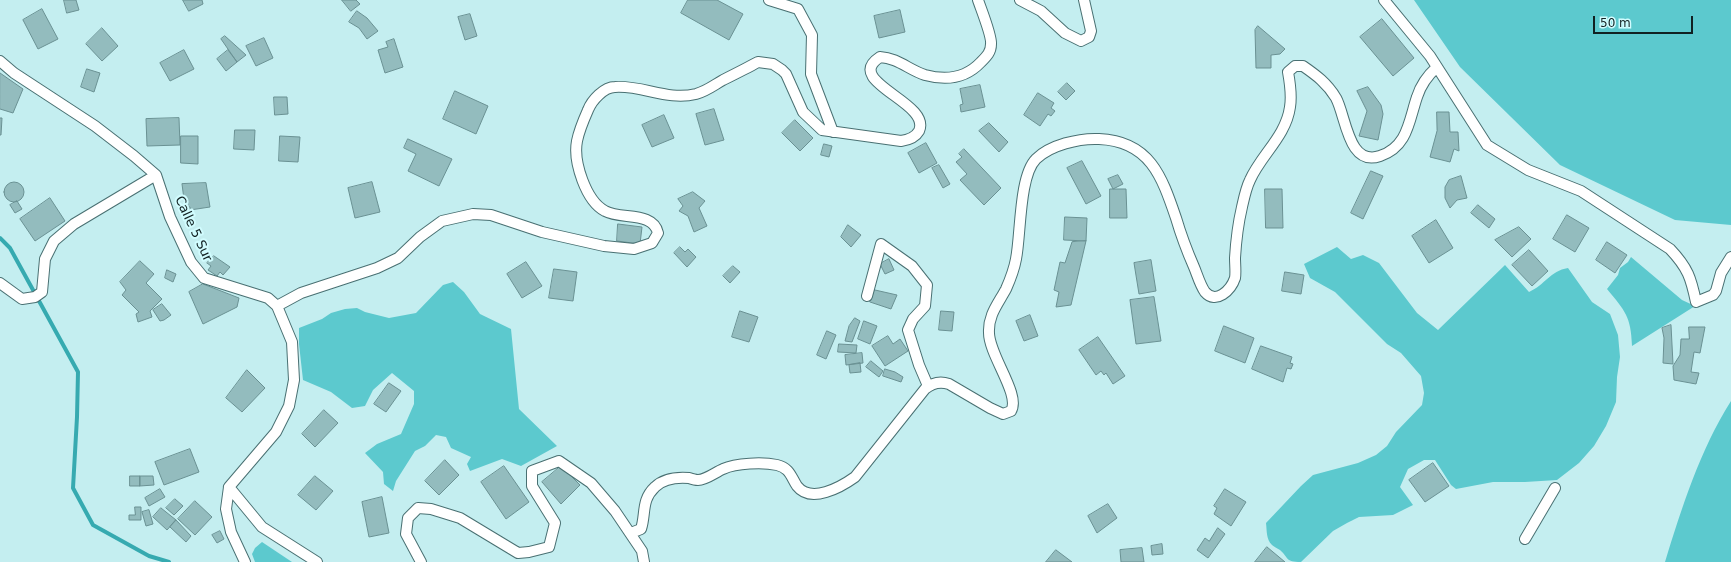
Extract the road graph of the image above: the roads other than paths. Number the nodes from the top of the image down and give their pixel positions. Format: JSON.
{"nodes":[{"id":1,"x":769,"y":0,"type":"edge"},
{"id":2,"x":978,"y":0,"type":"edge"},
{"id":3,"x":1020,"y":0,"type":"edge"},
{"id":4,"x":1084,"y":0,"type":"edge"},
{"id":5,"x":1384,"y":0,"type":"edge"},
{"id":6,"x":0,"y":61,"type":"edge"},
{"id":7,"x":1437,"y":66,"type":"junction"},
{"id":8,"x":833,"y":132,"type":"junction"},
{"id":9,"x":156,"y":175,"type":"junction"},
{"id":10,"x":1731,"y":257,"type":"edge"},
{"id":11,"x":0,"y":283,"type":"edge"},
{"id":12,"x":867,"y":296,"type":"dead end"},
{"id":13,"x":278,"y":306,"type":"junction"},
{"id":14,"x":928,"y":386,"type":"junction"},
{"id":15,"x":229,"y":486,"type":"junction"},
{"id":16,"x":1555,"y":488,"type":"dead end"},
{"id":17,"x":631,"y":533,"type":"junction"},
{"id":18,"x":1525,"y":539,"type":"dead end"},
{"id":19,"x":245,"y":562,"type":"edge"},
{"id":20,"x":317,"y":562,"type":"edge"},
{"id":21,"x":421,"y":562,"type":"edge"},
{"id":22,"x":644,"y":562,"type":"edge"}],
"edges":[{"from":1,"to":8,"type":"street"},
{"from":2,"to":8,"type":"street"},
{"from":3,"to":4,"type":"street"},
{"from":5,"to":7,"type":"street"},
{"from":6,"to":9,"type":"street"},
{"from":7,"to":10,"type":"street"},
{"from":7,"to":14,"type":"street"},
{"from":8,"to":13,"type":"street"},
{"from":9,"to":11,"type":"street"},
{"from":9,"to":13,"type":"street","name":"Calle 5 Sur"},
{"from":12,"to":14,"type":"street"},
{"from":13,"to":15,"type":"street"},
{"from":14,"to":17,"type":"street"},
{"from":15,"to":19,"type":"street"},
{"from":15,"to":20,"type":"street"},
{"from":16,"to":18,"type":"street"},
{"from":17,"to":21,"type":"street"},
{"from":17,"to":22,"type":"street"}]}
